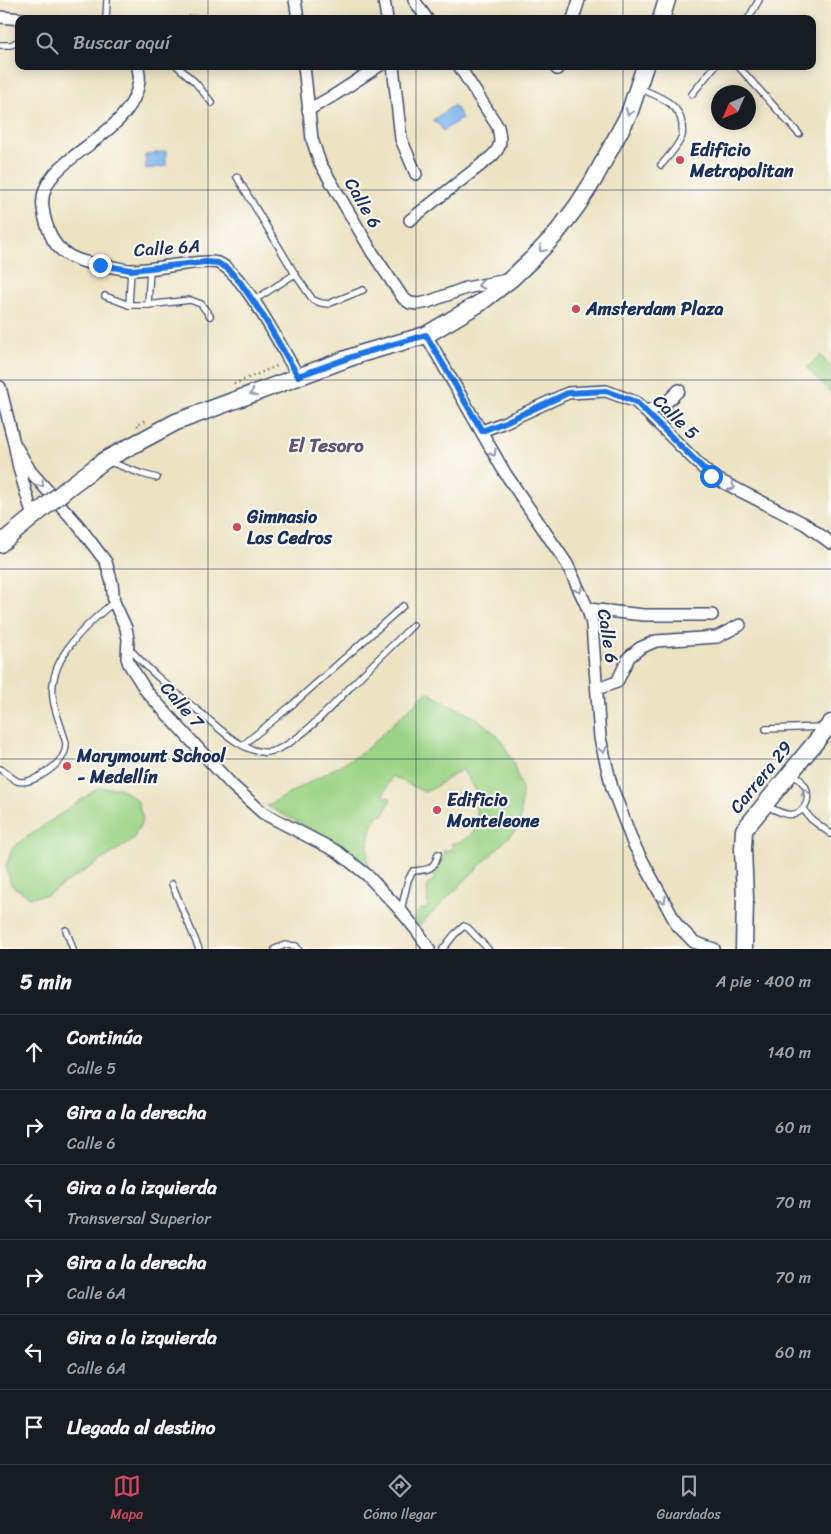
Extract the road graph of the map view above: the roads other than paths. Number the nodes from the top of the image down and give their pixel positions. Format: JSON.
{"nodes":[{"id":1,"x":107,"y":0,"type":"edge"},
{"id":2,"x":295,"y":0,"type":"edge"},
{"id":3,"x":384,"y":0,"type":"edge"},
{"id":4,"x":414,"y":0,"type":"edge"},
{"id":5,"x":579,"y":0,"type":"edge"},
{"id":6,"x":667,"y":0,"type":"edge"},
{"id":7,"x":759,"y":0,"type":"edge"},
{"id":8,"x":106,"y":15,"type":"edge"},
{"id":9,"x":297,"y":15,"type":"edge"},
{"id":10,"x":386,"y":15,"type":"edge"},
{"id":11,"x":424,"y":15,"type":"edge"},
{"id":12,"x":574,"y":15,"type":"edge"},
{"id":13,"x":661,"y":15,"type":"edge"},
{"id":14,"x":750,"y":15,"type":"edge"},
{"id":15,"x":0,"y":17,"type":"edge"},
{"id":16,"x":15,"y":18,"type":"edge"},
{"id":17,"x":15,"y":43,"type":"edge"},
{"id":18,"x":0,"y":45,"type":"edge"},
{"id":19,"x":138,"y":70,"type":"edge"},
{"id":20,"x":182,"y":70,"type":"edge"},
{"id":21,"x":304,"y":70,"type":"edge"},
{"id":22,"x":373,"y":70,"type":"edge"},
{"id":23,"x":393,"y":70,"type":"edge"},
{"id":24,"x":462,"y":70,"type":"edge"},
{"id":25,"x":644,"y":70,"type":"edge"},
{"id":26,"x":712,"y":70,"type":"edge"},
{"id":27,"x":742,"y":70,"type":"edge"},
{"id":28,"x":638,"y":87,"type":"junction"},
{"id":29,"x":692,"y":94,"type":"dead end"},
{"id":30,"x":212,"y":103,"type":"dead end"},
{"id":31,"x":308,"y":110,"type":"junction"},
{"id":32,"x":799,"y":134,"type":"dead end"},
{"id":33,"x":661,"y":165,"type":"dead end"},
{"id":34,"x":416,"y":174,"type":"dead end"},
{"id":35,"x":237,"y":177,"type":"dead end"},
{"id":36,"x":410,"y":220,"type":"dead end"},
{"id":37,"x":150,"y":268,"type":"junction"},
{"id":38,"x":131,"y":270,"type":"junction"},
{"id":39,"x":295,"y":274,"type":"junction"},
{"id":40,"x":511,"y":279,"type":"junction"},
{"id":41,"x":362,"y":290,"type":"dead end"},
{"id":42,"x":452,"y":293,"type":"junction"},
{"id":43,"x":104,"y":296,"type":"dead end"},
{"id":44,"x":253,"y":301,"type":"junction"},
{"id":45,"x":129,"y":305,"type":"junction"},
{"id":46,"x":148,"y":305,"type":"junction"},
{"id":47,"x":465,"y":312,"type":"junction"},
{"id":48,"x":210,"y":316,"type":"dead end"},
{"id":49,"x":426,"y":335,"type":"junction"},
{"id":50,"x":298,"y":376,"type":"junction"},
{"id":51,"x":0,"y":387,"type":"edge"},
{"id":52,"x":679,"y":390,"type":"dead end"},
{"id":53,"x":645,"y":411,"type":"junction"},
{"id":54,"x":482,"y":431,"type":"junction"},
{"id":55,"x":14,"y":444,"type":"junction"},
{"id":56,"x":105,"y":460,"type":"junction"},
{"id":57,"x":157,"y":478,"type":"dead end"},
{"id":58,"x":37,"y":514,"type":"junction"},
{"id":59,"x":831,"y":543,"type":"edge"},
{"id":60,"x":0,"y":544,"type":"edge"},
{"id":61,"x":114,"y":602,"type":"junction"},
{"id":62,"x":403,"y":606,"type":"dead end"},
{"id":63,"x":588,"y":609,"type":"junction"},
{"id":64,"x":712,"y":615,"type":"dead end"},
{"id":65,"x":413,"y":625,"type":"dead end"},
{"id":66,"x":740,"y":625,"type":"dead end"},
{"id":67,"x":129,"y":648,"type":"junction"},
{"id":68,"x":597,"y":689,"type":"junction"},
{"id":69,"x":830,"y":725,"type":"edge"},
{"id":70,"x":766,"y":729,"type":"dead end"},
{"id":71,"x":243,"y":745,"type":"junction"},
{"id":72,"x":0,"y":769,"type":"edge"},
{"id":73,"x":792,"y":770,"type":"junction"},
{"id":74,"x":763,"y":805,"type":"junction"},
{"id":75,"x":803,"y":809,"type":"junction"},
{"id":76,"x":831,"y":834,"type":"edge"},
{"id":77,"x":438,"y":854,"type":"dead end"},
{"id":78,"x":172,"y":884,"type":"dead end"},
{"id":79,"x":401,"y":911,"type":"junction"},
{"id":80,"x":66,"y":930,"type":"dead end"},
{"id":81,"x":73,"y":949,"type":"edge"},
{"id":82,"x":199,"y":949,"type":"edge"},
{"id":83,"x":276,"y":949,"type":"edge"},
{"id":84,"x":298,"y":949,"type":"edge"},
{"id":85,"x":428,"y":949,"type":"edge"},
{"id":86,"x":443,"y":949,"type":"edge"},
{"id":87,"x":488,"y":949,"type":"edge"},
{"id":88,"x":714,"y":949,"type":"edge"},
{"id":89,"x":744,"y":949,"type":"edge"}],
"edges":[{"from":1,"to":8,"type":"lane"},
{"from":2,"to":9,"type":"street"},
{"from":3,"to":10,"type":"street"},
{"from":4,"to":11,"type":"street"},
{"from":5,"to":12,"type":"street"},
{"from":6,"to":13,"type":"main road"},
{"from":7,"to":14,"type":"lane"},
{"from":15,"to":16,"type":"street"},
{"from":17,"to":18,"type":"lane"},
{"from":19,"to":38,"type":"street","name":"Calle 6A"},
{"from":20,"to":30,"type":"lane"},
{"from":21,"to":31,"type":"street","name":"Calle 6"},
{"from":22,"to":31,"type":"street"},
{"from":23,"to":34,"type":"street"},
{"from":24,"to":36,"type":"street"},
{"from":25,"to":28,"type":"main road"},
{"from":26,"to":29,"type":"lane"},
{"from":27,"to":32,"type":"lane"},
{"from":28,"to":33,"type":"lane"},
{"from":28,"to":40,"type":"main road","one_way":true},
{"from":31,"to":42,"type":"street","name":"Calle 6"},
{"from":35,"to":39,"type":"lane"},
{"from":37,"to":38,"type":"street","name":"Calle 6A"},
{"from":37,"to":44,"type":"street","name":"Calle 6A"},
{"from":37,"to":46,"type":"lane"},
{"from":38,"to":45,"type":"lane"},
{"from":39,"to":41,"type":"lane"},
{"from":39,"to":44,"type":"lane"},
{"from":40,"to":42,"type":"street","name":"Calle 6","one_way":true},
{"from":40,"to":47,"type":"main road"},
{"from":42,"to":47,"type":"street"},
{"from":43,"to":45,"type":"lane"},
{"from":44,"to":50,"type":"street","name":"Calle 6A"},
{"from":45,"to":46,"type":"lane"},
{"from":46,"to":48,"type":"lane"},
{"from":47,"to":49,"type":"main road"},
{"from":49,"to":50,"type":"main road"},
{"from":49,"to":54,"type":"street","name":"Calle 6"},
{"from":50,"to":56,"type":"main road","one_way":true},
{"from":51,"to":55,"type":"street","name":"Calle 7"},
{"from":52,"to":53,"type":"street"},
{"from":53,"to":54,"type":"street","name":"Calle 5"},
{"from":53,"to":59,"type":"street","name":"Calle 5","one_way":true},
{"from":54,"to":63,"type":"street","name":"Calle 6","one_way":true},
{"from":55,"to":58,"type":"street","name":"Calle 7"},
{"from":55,"to":61,"type":"street","name":"Calle 7","one_way":true},
{"from":56,"to":57,"type":"lane"},
{"from":56,"to":58,"type":"main road","bridge":true},
{"from":58,"to":60,"type":"main road"},
{"from":61,"to":67,"type":"street","name":"Calle 7"},
{"from":61,"to":72,"type":"lane"},
{"from":62,"to":71,"type":"lane"},
{"from":63,"to":64,"type":"street"},
{"from":63,"to":68,"type":"street","name":"Calle 6"},
{"from":65,"to":71,"type":"lane"},
{"from":66,"to":68,"type":"street"},
{"from":67,"to":71,"type":"lane"},
{"from":67,"to":79,"type":"street","name":"Calle 7"},
{"from":68,"to":88,"type":"street","name":"Calle 6","one_way":true},
{"from":69,"to":70,"type":"lane"},
{"from":69,"to":73,"type":"main road","name":"Carrera 29"},
{"from":73,"to":74,"type":"main road","name":"Carrera 29"},
{"from":75,"to":73,"type":"lane","one_way":true},
{"from":74,"to":75,"type":"lane"},
{"from":74,"to":89,"type":"main road","name":"Carrera 29"},
{"from":75,"to":76,"type":"lane"},
{"from":77,"to":79,"type":"lane"},
{"from":78,"to":82,"type":"lane"},
{"from":79,"to":85,"type":"street","name":"Calle 7"},
{"from":80,"to":81,"type":"lane"},
{"from":83,"to":84,"type":"lane"},
{"from":86,"to":87,"type":"lane"}]}
